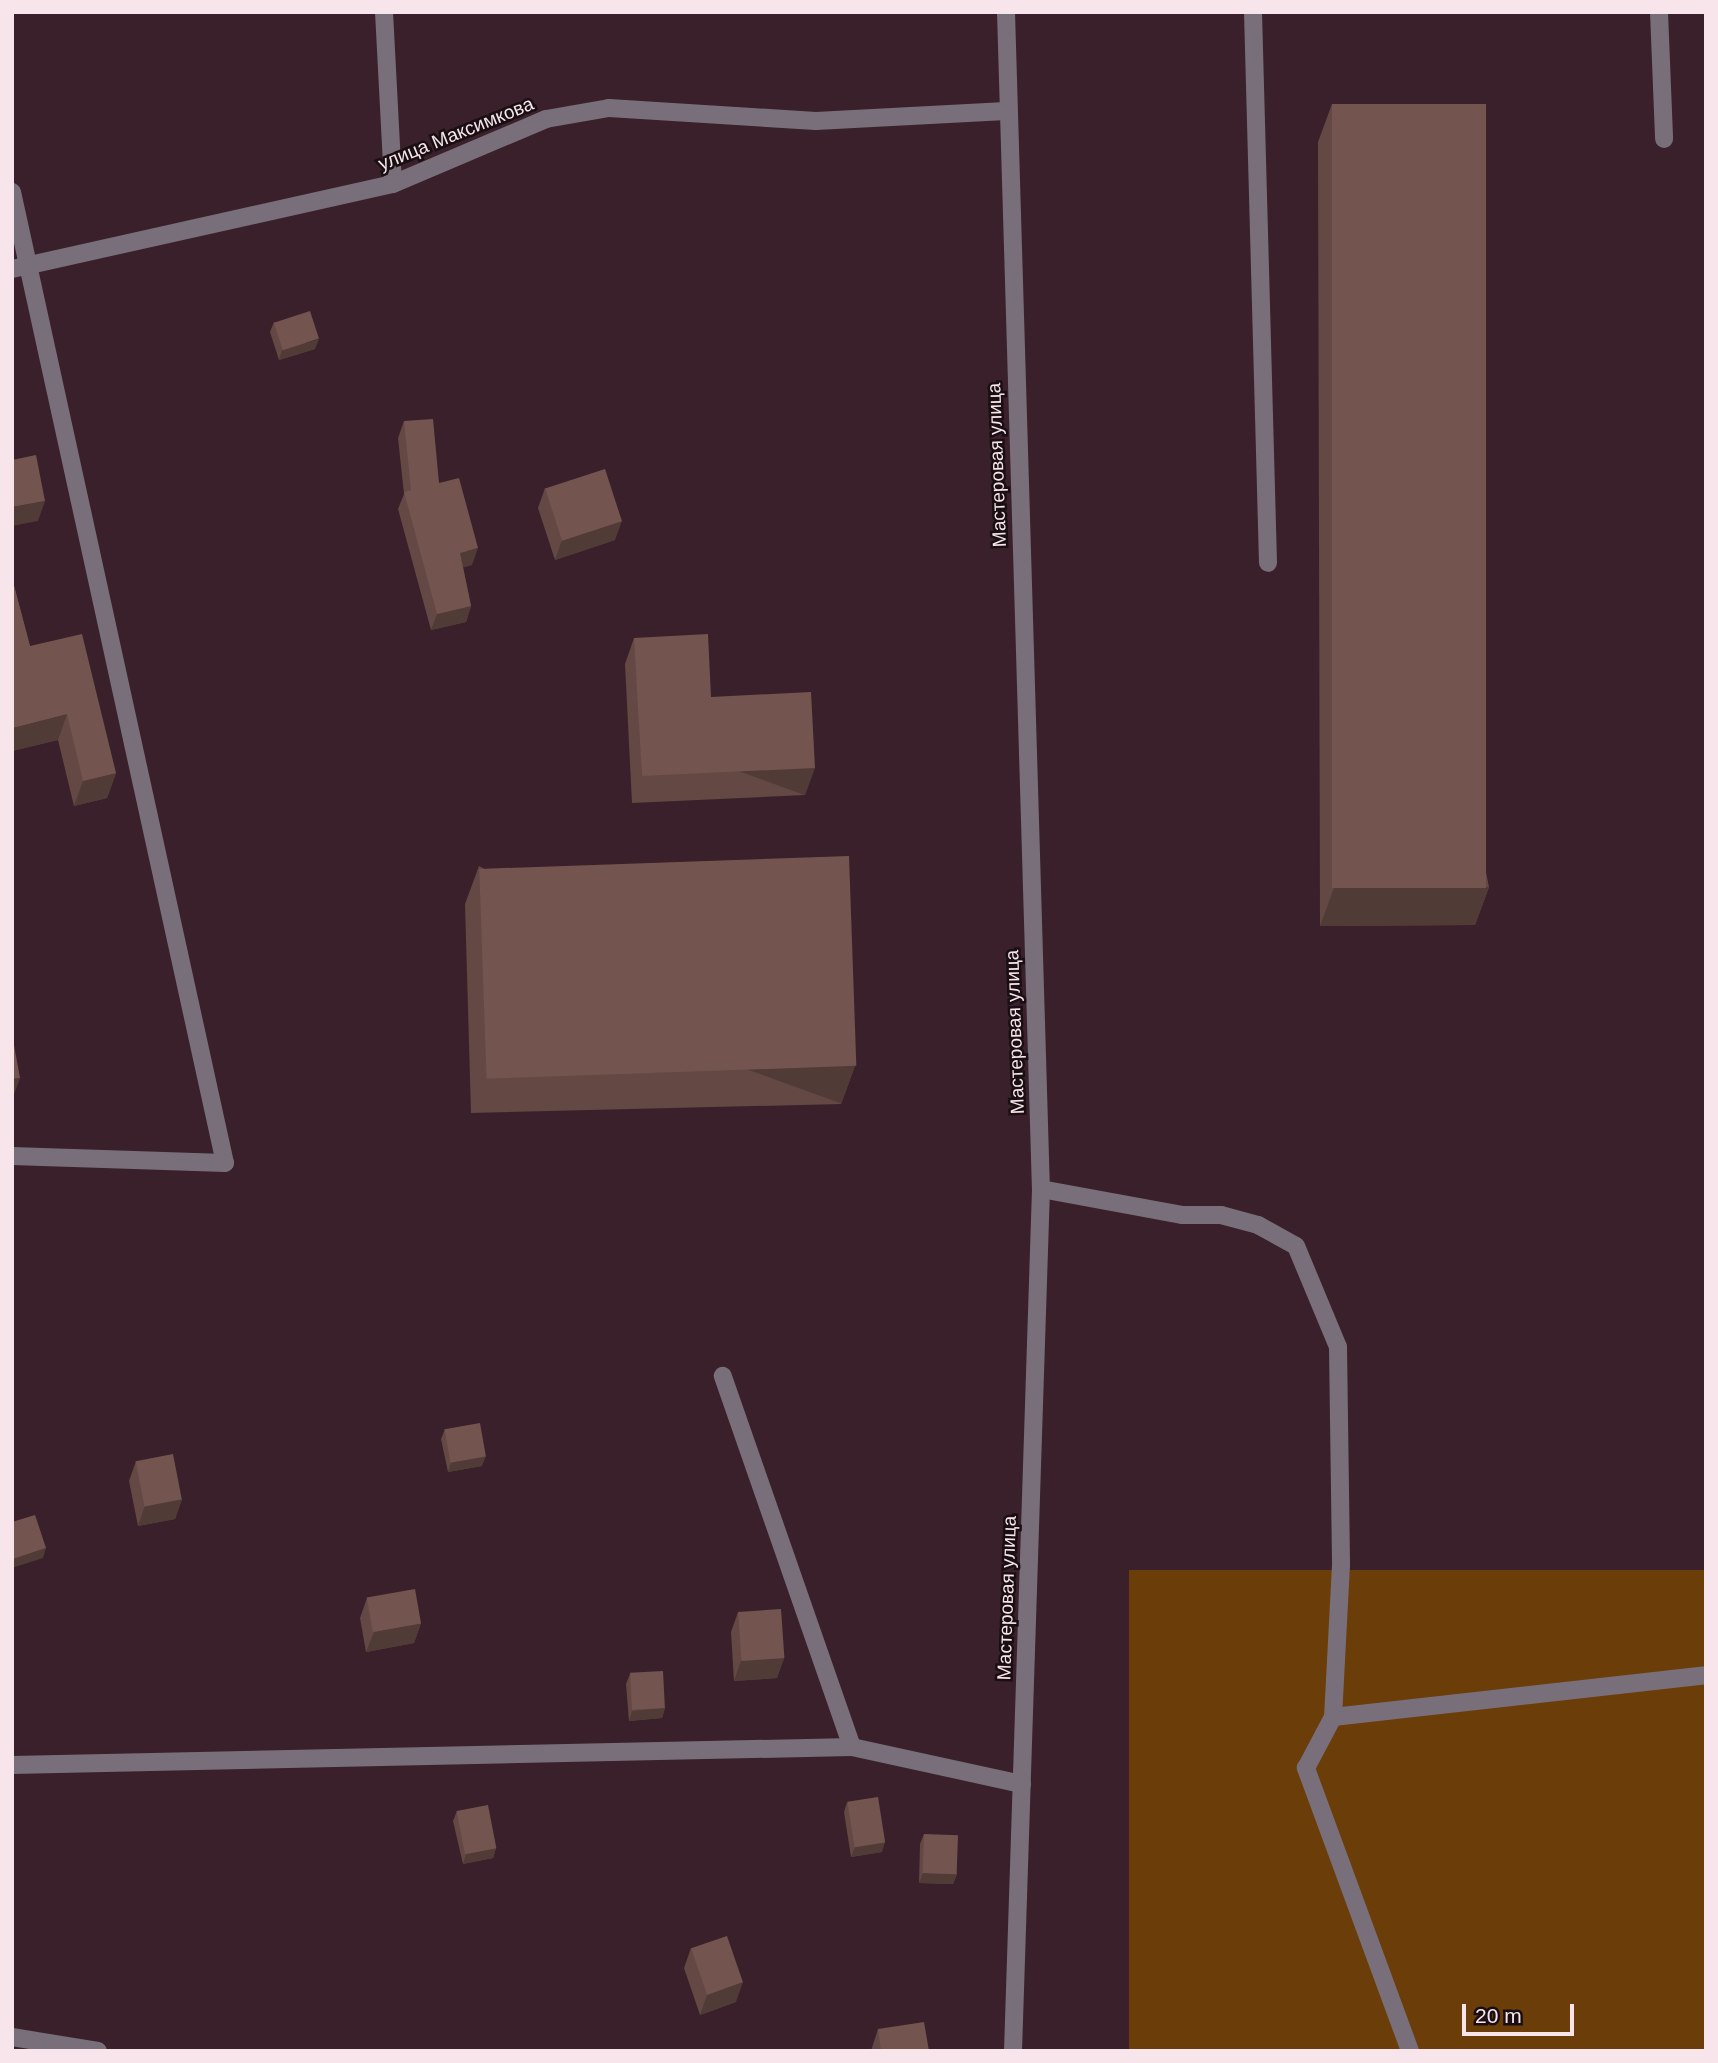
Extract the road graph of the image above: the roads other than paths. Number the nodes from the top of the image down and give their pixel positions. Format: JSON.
{"nodes":[{"id":1,"x":384,"y":12,"type":"edge"},
{"id":2,"x":1006,"y":12,"type":"edge"},
{"id":3,"x":1253,"y":12,"type":"edge"},
{"id":4,"x":1659,"y":12,"type":"edge"},
{"id":5,"x":1006,"y":111,"type":"junction"},
{"id":6,"x":1664,"y":139,"type":"dead end"},
{"id":7,"x":393,"y":184,"type":"junction"},
{"id":8,"x":12,"y":192,"type":"edge"},
{"id":9,"x":32,"y":262,"type":"junction"},
{"id":10,"x":12,"y":269,"type":"edge"},
{"id":11,"x":1268,"y":563,"type":"dead end"},
{"id":12,"x":12,"y":1156,"type":"edge"},
{"id":13,"x":1041,"y":1189,"type":"junction"},
{"id":14,"x":723,"y":1376,"type":"dead end"},
{"id":15,"x":1706,"y":1675,"type":"edge"},
{"id":16,"x":1332,"y":1717,"type":"junction"},
{"id":17,"x":852,"y":1747,"type":"junction"},
{"id":18,"x":12,"y":1765,"type":"edge"},
{"id":19,"x":1022,"y":1784,"type":"junction"},
{"id":20,"x":12,"y":2037,"type":"edge"},
{"id":21,"x":98,"y":2051,"type":"edge"},
{"id":22,"x":1013,"y":2051,"type":"edge"},
{"id":23,"x":1410,"y":2051,"type":"edge"}],
"edges":[{"from":1,"to":7,"type":"street"},
{"from":2,"to":5,"type":"street","name":"Мастеровая улица"},
{"from":3,"to":11,"type":"street"},
{"from":4,"to":6,"type":"street"},
{"from":5,"to":7,"type":"street","name":"улица Максимкова"},
{"from":5,"to":13,"type":"street","name":"Мастеровая улица"},
{"from":7,"to":9,"type":"street","name":"улица Максимкова"},
{"from":8,"to":9,"type":"street"},
{"from":9,"to":10,"type":"street","name":"улица Максимкова"},
{"from":9,"to":12,"type":"street"},
{"from":13,"to":16,"type":"street"},
{"from":13,"to":19,"type":"street","name":"Мастеровая улица"},
{"from":14,"to":17,"type":"street"},
{"from":15,"to":16,"type":"street"},
{"from":16,"to":23,"type":"street"},
{"from":17,"to":18,"type":"street"},
{"from":17,"to":19,"type":"street"},
{"from":19,"to":22,"type":"street","name":"Мастеровая улица"},
{"from":20,"to":21,"type":"street"}]}
